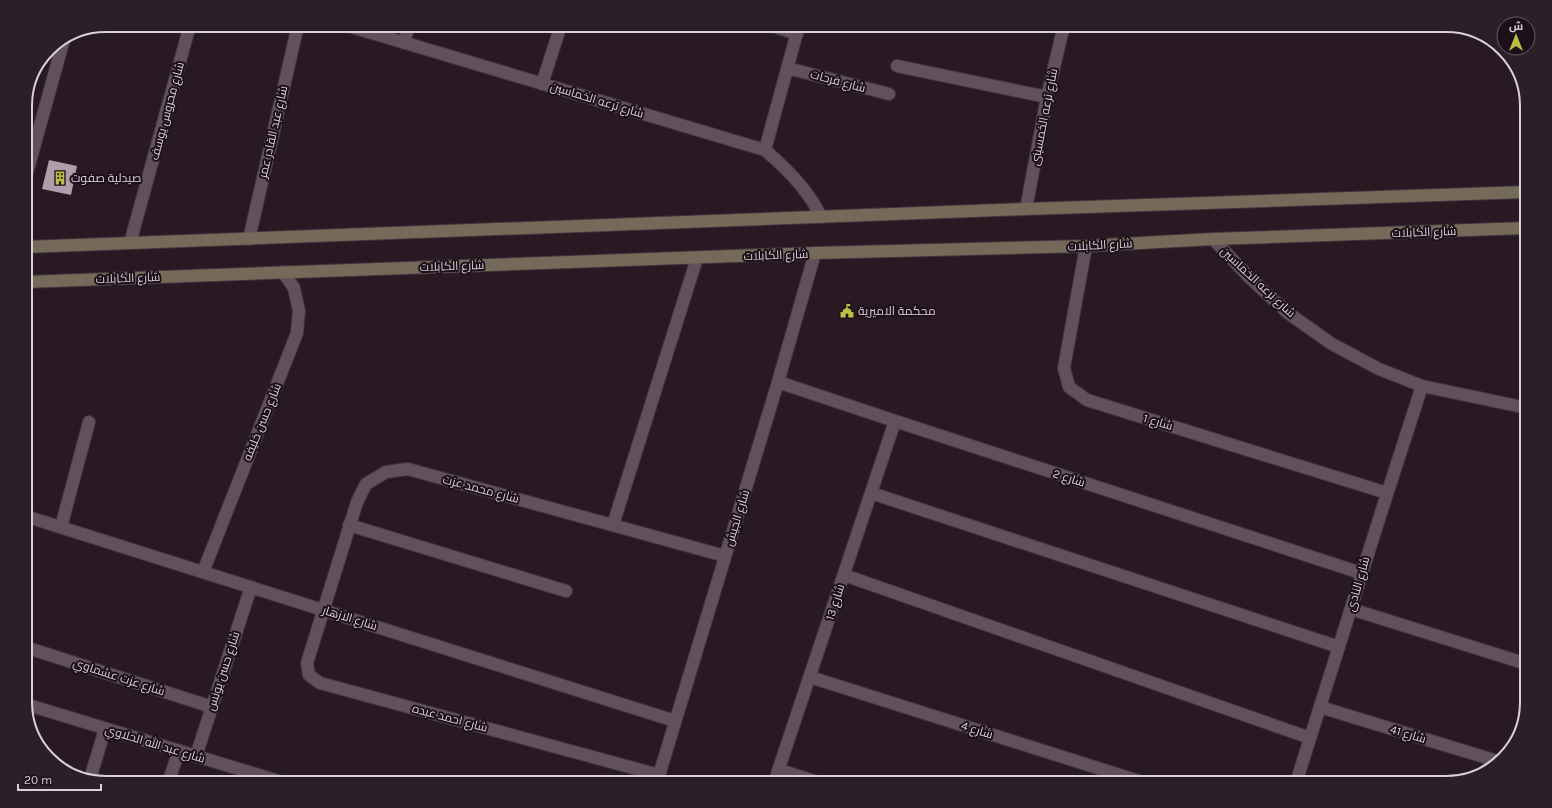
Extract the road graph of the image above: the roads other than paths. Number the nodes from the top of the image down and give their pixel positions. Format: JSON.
{"nodes":[{"id":1,"x":188,"y":32,"type":"edge"},
{"id":2,"x":296,"y":32,"type":"edge"},
{"id":3,"x":368,"y":32,"type":"edge"},
{"id":4,"x":408,"y":32,"type":"edge"},
{"id":5,"x":559,"y":32,"type":"edge"},
{"id":6,"x":797,"y":32,"type":"edge"},
{"id":7,"x":1062,"y":32,"type":"edge"},
{"id":8,"x":404,"y":43,"type":"junction"},
{"id":9,"x":62,"y":47,"type":"edge"},
{"id":10,"x":897,"y":66,"type":"dead end"},
{"id":11,"x":787,"y":68,"type":"junction"},
{"id":12,"x":542,"y":84,"type":"junction"},
{"id":13,"x":889,"y":94,"type":"dead end"},
{"id":14,"x":1047,"y":97,"type":"junction"},
{"id":15,"x":765,"y":150,"type":"junction"},
{"id":16,"x":32,"y":155,"type":"edge"},
{"id":17,"x":1520,"y":192,"type":"edge"},
{"id":18,"x":1026,"y":209,"type":"junction"},
{"id":19,"x":821,"y":217,"type":"junction"},
{"id":20,"x":1520,"y":228,"type":"edge"},
{"id":21,"x":249,"y":239,"type":"junction"},
{"id":22,"x":1213,"y":239,"type":"junction"},
{"id":23,"x":130,"y":243,"type":"junction"},
{"id":24,"x":1086,"y":246,"type":"junction"},
{"id":25,"x":32,"y":247,"type":"edge"},
{"id":26,"x":814,"y":253,"type":"junction"},
{"id":27,"x":697,"y":258,"type":"junction"},
{"id":28,"x":283,"y":272,"type":"junction"},
{"id":29,"x":32,"y":282,"type":"edge"},
{"id":30,"x":778,"y":382,"type":"junction"},
{"id":31,"x":1422,"y":386,"type":"junction"},
{"id":32,"x":1520,"y":407,"type":"edge"},
{"id":33,"x":89,"y":422,"type":"dead end"},
{"id":34,"x":895,"y":422,"type":"junction"},
{"id":35,"x":871,"y":493,"type":"junction"},
{"id":36,"x":1387,"y":493,"type":"junction"},
{"id":37,"x":32,"y":518,"type":"edge"},
{"id":38,"x":613,"y":525,"type":"junction"},
{"id":39,"x":349,"y":526,"type":"junction"},
{"id":40,"x":61,"y":527,"type":"junction"},
{"id":41,"x":725,"y":556,"type":"junction"},
{"id":42,"x":203,"y":572,"type":"junction"},
{"id":43,"x":1361,"y":573,"type":"junction"},
{"id":44,"x":844,"y":575,"type":"junction"},
{"id":45,"x":251,"y":587,"type":"junction"},
{"id":46,"x":566,"y":591,"type":"dead end"},
{"id":47,"x":1351,"y":609,"type":"junction"},
{"id":48,"x":323,"y":610,"type":"junction"},
{"id":49,"x":1339,"y":648,"type":"junction"},
{"id":50,"x":32,"y":649,"type":"edge"},
{"id":51,"x":1520,"y":662,"type":"edge"},
{"id":52,"x":810,"y":677,"type":"junction"},
{"id":53,"x":32,"y":706,"type":"edge"},
{"id":54,"x":212,"y":707,"type":"junction"},
{"id":55,"x":1320,"y":707,"type":"junction"},
{"id":56,"x":675,"y":721,"type":"junction"},
{"id":57,"x":105,"y":729,"type":"junction"},
{"id":58,"x":1310,"y":738,"type":"junction"},
{"id":59,"x":179,"y":750,"type":"junction"},
{"id":60,"x":196,"y":756,"type":"junction"},
{"id":61,"x":1492,"y":760,"type":"edge"},
{"id":62,"x":778,"y":770,"type":"junction"},
{"id":63,"x":92,"y":774,"type":"edge"},
{"id":64,"x":170,"y":776,"type":"edge"},
{"id":65,"x":262,"y":776,"type":"edge"},
{"id":66,"x":647,"y":776,"type":"edge"},
{"id":67,"x":659,"y":776,"type":"edge"},
{"id":68,"x":776,"y":776,"type":"edge"},
{"id":69,"x":798,"y":776,"type":"edge"},
{"id":70,"x":1123,"y":776,"type":"edge"},
{"id":71,"x":1298,"y":776,"type":"edge"}],
"edges":[{"from":1,"to":23,"type":"street","name":"شارع محروس يوسف"},
{"from":2,"to":21,"type":"street","name":"شارع عبد القادر عمر"},
{"from":3,"to":8,"type":"street","name":"شارع ترعه الخماسين"},
{"from":4,"to":8,"type":"street"},
{"from":5,"to":12,"type":"street"},
{"from":6,"to":11,"type":"street"},
{"from":7,"to":14,"type":"street","name":"شارع ترعه الخمسينى"},
{"from":8,"to":12,"type":"street","name":"شارع ترعه الخماسين"},
{"from":9,"to":16,"type":"street"},
{"from":10,"to":14,"type":"street"},
{"from":11,"to":13,"type":"street","name":"شارع فرحات"},
{"from":11,"to":15,"type":"street"},
{"from":12,"to":15,"type":"street","name":"شارع ترعه الخماسين"},
{"from":14,"to":18,"type":"street","name":"شارع ترعه الخمسينى"},
{"from":15,"to":19,"type":"street","name":"شارع ترعه الخماسين"},
{"from":17,"to":18,"type":"main road"},
{"from":18,"to":19,"type":"main road"},
{"from":19,"to":21,"type":"main road"},
{"from":20,"to":22,"type":"main road","name":"شارع الكابلات"},
{"from":21,"to":23,"type":"main road"},
{"from":22,"to":24,"type":"main road","name":"شارع الكابلات"},
{"from":22,"to":31,"type":"street","name":"شارع ترعه الخماسين"},
{"from":23,"to":25,"type":"main road"},
{"from":24,"to":26,"type":"main road","name":"شارع الكابلات"},
{"from":24,"to":36,"type":"street","name":"شارع 1"},
{"from":26,"to":27,"type":"main road","name":"شارع الكابلات"},
{"from":26,"to":30,"type":"street","name":"شارع الجيش"},
{"from":27,"to":28,"type":"main road","name":"شارع الكابلات"},
{"from":27,"to":38,"type":"street"},
{"from":28,"to":29,"type":"main road","name":"شارع الكابلات"},
{"from":28,"to":42,"type":"street","name":"شارع حسن خليفه"},
{"from":30,"to":34,"type":"street","name":"شارع 2"},
{"from":30,"to":41,"type":"street","name":"شارع الجيش"},
{"from":31,"to":32,"type":"street","name":"شارع ترعه الخماسين"},
{"from":31,"to":36,"type":"street","name":"شارع النادى"},
{"from":33,"to":40,"type":"street"},
{"from":34,"to":35,"type":"street","name":"شارع 13"},
{"from":34,"to":43,"type":"street","name":"شارع 2"},
{"from":35,"to":44,"type":"street","name":"شارع 13"},
{"from":35,"to":49,"type":"street"},
{"from":36,"to":43,"type":"street","name":"شارع النادى"},
{"from":37,"to":40,"type":"street","name":"شارع الازهار"},
{"from":38,"to":39,"type":"street","name":"شارع محمد عزت"},
{"from":38,"to":41,"type":"street","name":"شارع محمد عزت"},
{"from":39,"to":46,"type":"street"},
{"from":39,"to":48,"type":"street","name":"شارع محمد عزت"},
{"from":40,"to":42,"type":"street","name":"شارع الازهار"},
{"from":41,"to":56,"type":"street","name":"شارع الجيش"},
{"from":42,"to":45,"type":"street","name":"شارع الازهار"},
{"from":43,"to":47,"type":"street","name":"شارع النادى"},
{"from":44,"to":52,"type":"street","name":"شارع 13"},
{"from":44,"to":58,"type":"street"},
{"from":45,"to":48,"type":"street","name":"شارع الازهار"},
{"from":45,"to":54,"type":"street","name":"شارع حسن يونس"},
{"from":47,"to":49,"type":"street","name":"شارع النادى"},
{"from":47,"to":51,"type":"street"},
{"from":48,"to":56,"type":"street","name":"شارع الازهار"},
{"from":48,"to":66,"type":"street","name":"شارع احمد عبده"},
{"from":49,"to":55,"type":"street","name":"شارع النادى"},
{"from":50,"to":54,"type":"street","name":"شارع عزت عشماوي"},
{"from":52,"to":62,"type":"street","name":"شارع 13"},
{"from":52,"to":70,"type":"street","name":"شارع 4"},
{"from":53,"to":57,"type":"street","name":"شارع عبد الله الحلاوي"},
{"from":54,"to":60,"type":"street","name":"شارع حسن يونس"},
{"from":55,"to":58,"type":"street","name":"شارع النادى"},
{"from":55,"to":61,"type":"street","name":"شارع 41"},
{"from":56,"to":67,"type":"street","name":"شارع الجيش"},
{"from":57,"to":59,"type":"street","name":"شارع عبد الله الحلاوي"},
{"from":57,"to":63,"type":"street"},
{"from":58,"to":71,"type":"street","name":"شارع النادى"},
{"from":59,"to":60,"type":"street","name":"شارع عبد الله الحلاوي"},
{"from":59,"to":64,"type":"street"},
{"from":60,"to":65,"type":"street","name":"شارع عبد الله الحلاوي"},
{"from":62,"to":68,"type":"street","name":"شارع 13"},
{"from":62,"to":69,"type":"street"}]}
